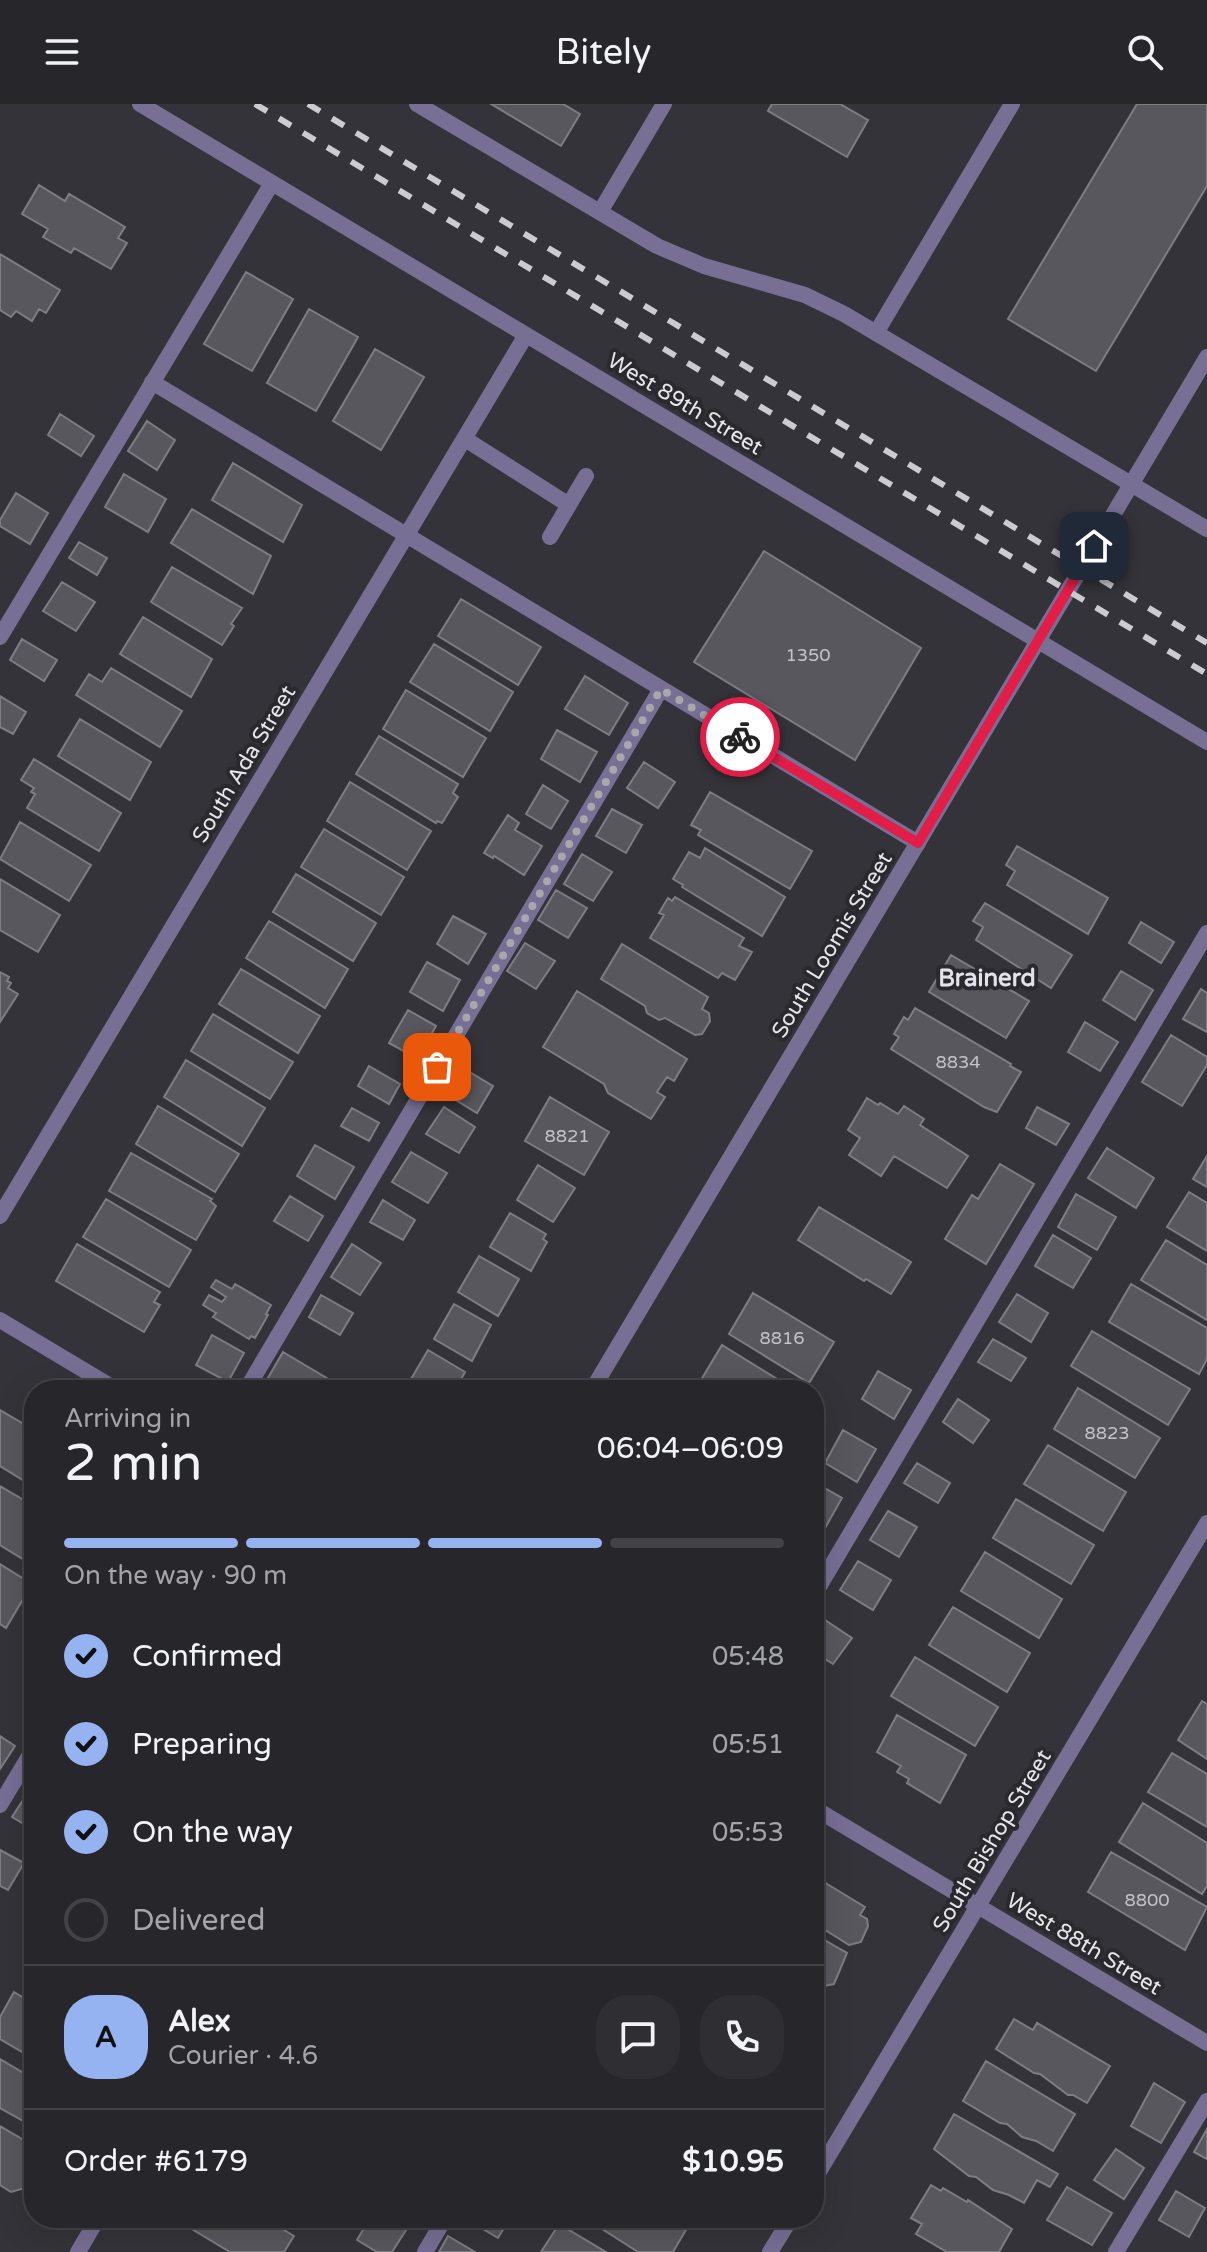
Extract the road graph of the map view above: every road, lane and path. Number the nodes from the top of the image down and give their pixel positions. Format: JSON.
{"nodes":[{"id":1,"x":140,"y":104,"type":"edge"},
{"id":2,"x":417,"y":104,"type":"edge"},
{"id":3,"x":664,"y":104,"type":"edge"},
{"id":4,"x":1012,"y":104,"type":"edge"},
{"id":5,"x":272,"y":183,"type":"junction"},
{"id":6,"x":600,"y":212,"type":"junction"},
{"id":7,"x":876,"y":333,"type":"junction"},
{"id":8,"x":526,"y":335,"type":"junction"},
{"id":9,"x":1207,"y":357,"type":"edge"},
{"id":10,"x":152,"y":382,"type":"junction"},
{"id":11,"x":465,"y":439,"type":"junction"},
{"id":12,"x":586,"y":476,"type":"dead end"},
{"id":13,"x":1132,"y":483,"type":"junction"},
{"id":14,"x":569,"y":505,"type":"junction"},
{"id":15,"x":1207,"y":529,"type":"edge"},
{"id":16,"x":406,"y":536,"type":"junction"},
{"id":17,"x":550,"y":537,"type":"dead end"},
{"id":18,"x":0,"y":637,"type":"edge"},
{"id":19,"x":1038,"y":640,"type":"junction"},
{"id":20,"x":661,"y":689,"type":"junction"},
{"id":21,"x":1207,"y":742,"type":"edge"},
{"id":22,"x":918,"y":843,"type":"junction"},
{"id":23,"x":1207,"y":933,"type":"edge"},
{"id":24,"x":0,"y":1216,"type":"edge"},
{"id":25,"x":0,"y":1320,"type":"edge"},
{"id":26,"x":100,"y":1380,"type":"edge"},
{"id":27,"x":252,"y":1380,"type":"edge"},
{"id":28,"x":598,"y":1380,"type":"edge"},
{"id":29,"x":1207,"y":1523,"type":"edge"},
{"id":30,"x":824,"y":1578,"type":"edge"},
{"id":31,"x":24,"y":1765,"type":"edge"},
{"id":32,"x":0,"y":1805,"type":"edge"},
{"id":33,"x":824,"y":1814,"type":"edge"},
{"id":34,"x":979,"y":1906,"type":"junction"},
{"id":35,"x":1207,"y":2043,"type":"edge"},
{"id":36,"x":1207,"y":2101,"type":"edge"},
{"id":37,"x":824,"y":2163,"type":"edge"},
{"id":38,"x":92,"y":2228,"type":"edge"},
{"id":39,"x":439,"y":2228,"type":"edge"},
{"id":40,"x":785,"y":2228,"type":"edge"},
{"id":41,"x":78,"y":2252,"type":"edge"},
{"id":42,"x":425,"y":2252,"type":"edge"},
{"id":43,"x":770,"y":2252,"type":"edge"},
{"id":44,"x":1116,"y":2252,"type":"edge"}],
"edges":[{"from":1,"to":5,"type":"street","name":"West 89th Street"},
{"from":2,"to":6,"type":"street"},
{"from":3,"to":6,"type":"street"},
{"from":4,"to":7,"type":"street"},
{"from":5,"to":8,"type":"street","name":"West 89th Street"},
{"from":5,"to":10,"type":"street"},
{"from":6,"to":7,"type":"street"},
{"from":7,"to":13,"type":"street"},
{"from":8,"to":11,"type":"street","name":"South Ada Street"},
{"from":8,"to":19,"type":"street","name":"West 89th Street"},
{"from":9,"to":13,"type":"street","name":"South Loomis Street"},
{"from":10,"to":16,"type":"street"},
{"from":10,"to":18,"type":"street"},
{"from":11,"to":14,"type":"street"},
{"from":11,"to":16,"type":"street","name":"South Ada Street"},
{"from":12,"to":14,"type":"street"},
{"from":13,"to":15,"type":"street"},
{"from":13,"to":19,"type":"street","name":"South Loomis Street"},
{"from":14,"to":17,"type":"street"},
{"from":16,"to":20,"type":"street"},
{"from":16,"to":24,"type":"street","name":"South Ada Street"},
{"from":19,"to":21,"type":"street","name":"West 89th Street"},
{"from":19,"to":22,"type":"street","name":"South Loomis Street"},
{"from":20,"to":22,"type":"street"},
{"from":20,"to":27,"type":"street"},
{"from":22,"to":28,"type":"street","name":"South Loomis Street"},
{"from":23,"to":30,"type":"street"},
{"from":25,"to":26,"type":"street"},
{"from":29,"to":34,"type":"street","name":"South Bishop Street"},
{"from":31,"to":32,"type":"street"},
{"from":33,"to":34,"type":"street","name":"West 88th Street"},
{"from":34,"to":35,"type":"street","name":"West 88th Street"},
{"from":34,"to":37,"type":"street","name":"South Bishop Street"},
{"from":36,"to":44,"type":"street"},
{"from":38,"to":41,"type":"street"},
{"from":39,"to":42,"type":"street"},
{"from":40,"to":43,"type":"street"}]}
